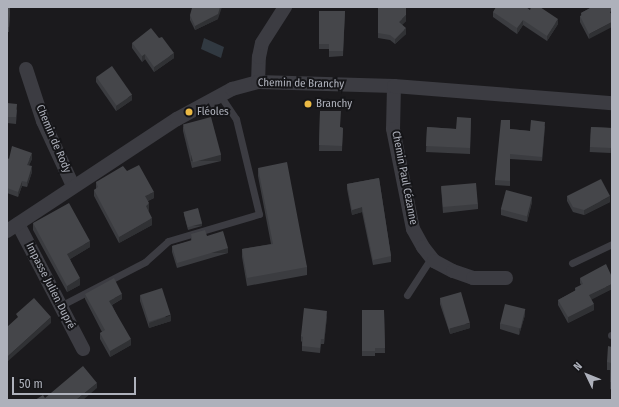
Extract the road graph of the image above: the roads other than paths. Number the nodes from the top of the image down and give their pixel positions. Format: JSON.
{"nodes":[{"id":1,"x":285,"y":7,"type":"edge"},
{"id":2,"x":26,"y":69,"type":"dead end"},
{"id":3,"x":258,"y":82,"type":"junction"},
{"id":4,"x":394,"y":86,"type":"junction"},
{"id":5,"x":220,"y":95,"type":"junction"},
{"id":6,"x":612,"y":104,"type":"edge"},
{"id":7,"x":74,"y":186,"type":"junction"},
{"id":8,"x":12,"y":227,"type":"edge"},
{"id":9,"x":612,"y":244,"type":"edge"},
{"id":10,"x":432,"y":258,"type":"junction"},
{"id":11,"x":572,"y":263,"type":"dead end"},
{"id":12,"x":506,"y":278,"type":"dead end"},
{"id":13,"x":407,"y":295,"type":"dead end"},
{"id":14,"x":60,"y":306,"type":"junction"},
{"id":15,"x":83,"y":349,"type":"dead end"}],
"edges":[{"from":1,"to":3,"type":"street"},
{"from":2,"to":7,"type":"street","name":"Chemin de Rody"},
{"from":3,"to":4,"type":"street","name":"Chemin de Branchy"},
{"from":3,"to":5,"type":"street","name":"Chemin de Branchy"},
{"from":4,"to":6,"type":"street","name":"Chemin de Branchy"},
{"from":4,"to":10,"type":"street","name":"Chemin Paul Cézanne"},
{"from":5,"to":7,"type":"street","name":"Chemin de Branchy"},
{"from":5,"to":14,"type":"lane"},
{"from":7,"to":8,"type":"street","name":"Chemin de Branchy"},
{"from":8,"to":14,"type":"street","name":"Impasse Julien Dupré"},
{"from":9,"to":11,"type":"lane"},
{"from":10,"to":12,"type":"street","name":"Chemin Paul Cézanne"},
{"from":10,"to":13,"type":"lane"},
{"from":14,"to":15,"type":"street","name":"Impasse Julien Dupré"}]}
